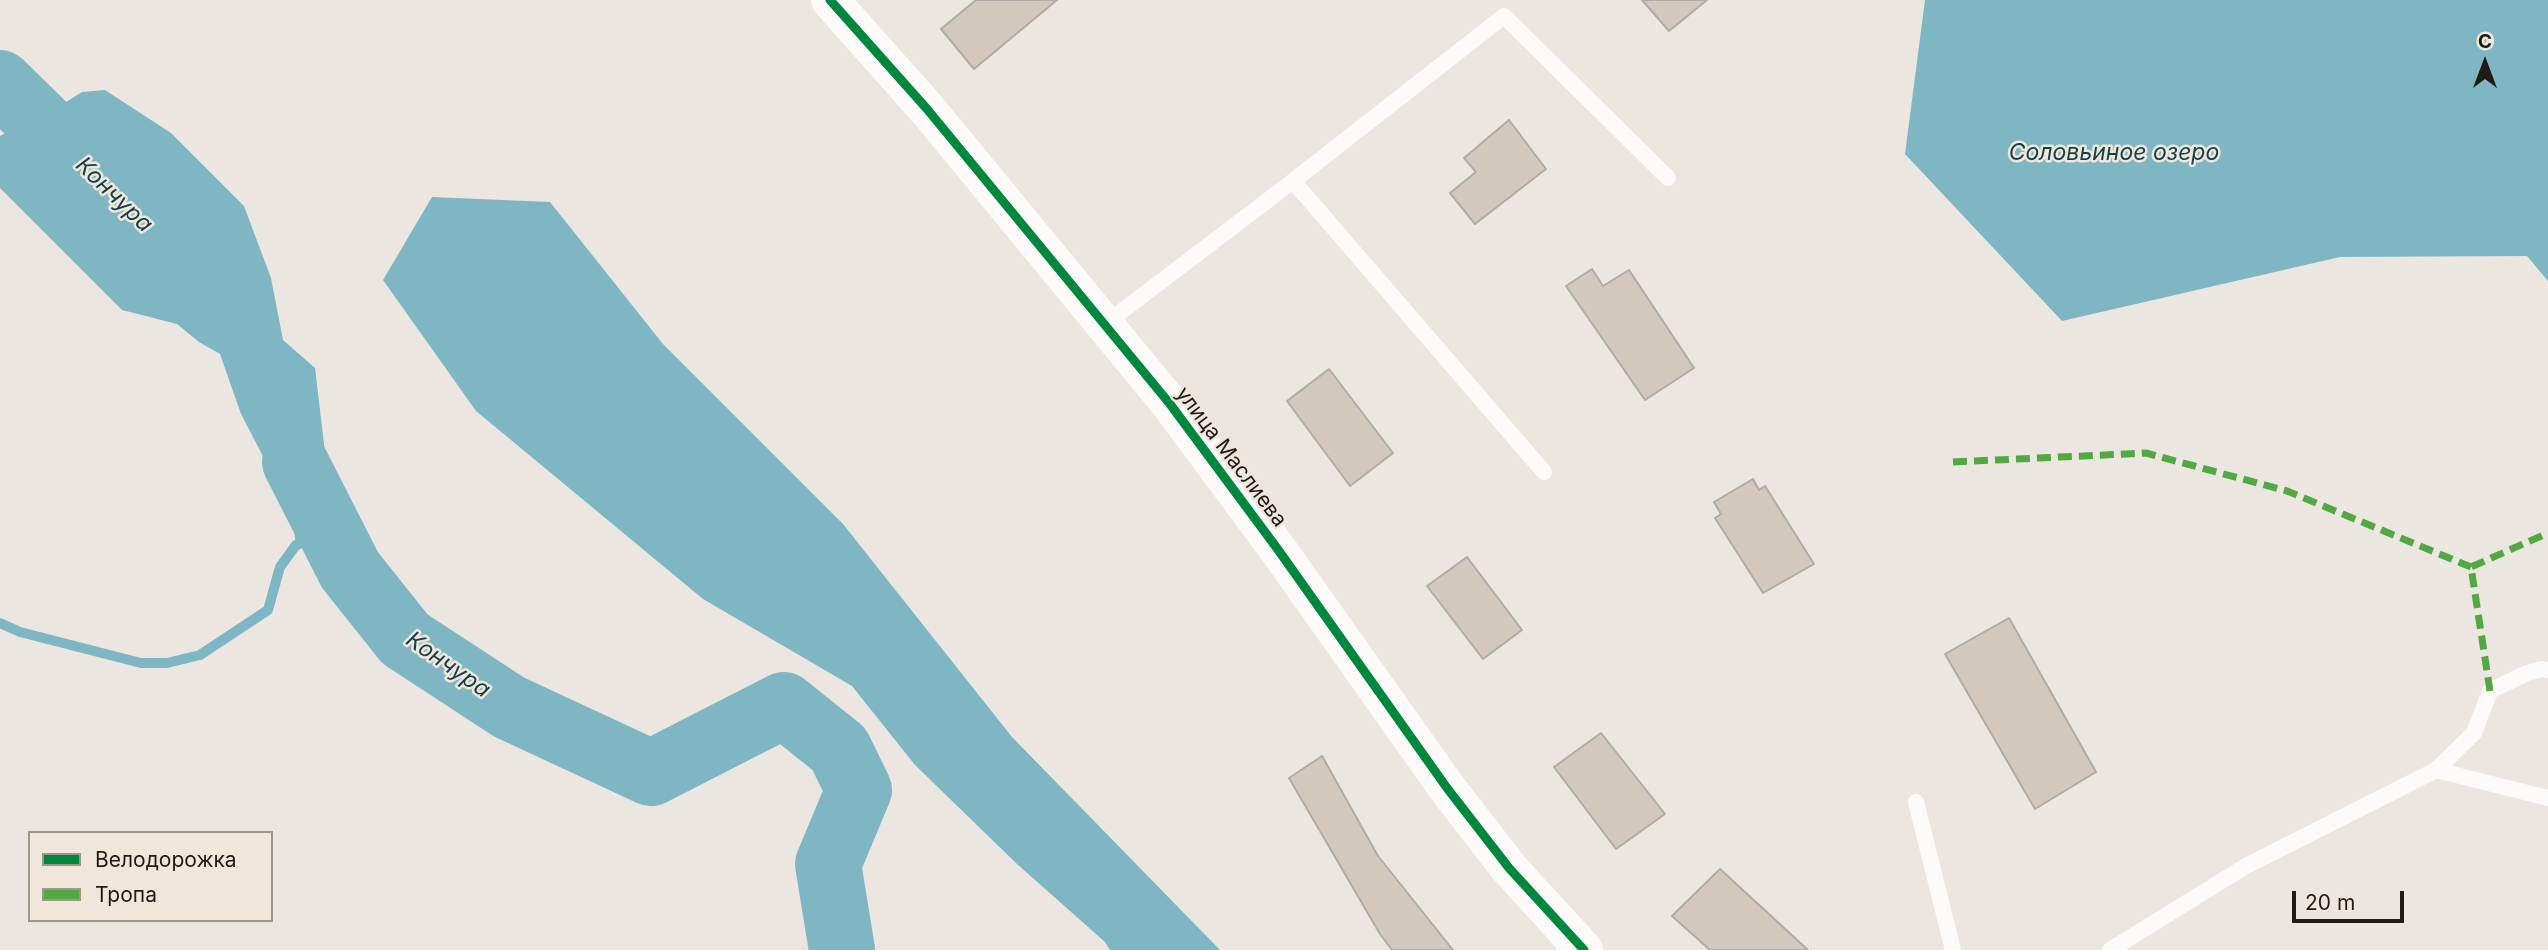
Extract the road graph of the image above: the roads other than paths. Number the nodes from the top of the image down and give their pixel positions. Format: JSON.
{"nodes":[{"id":1,"x":830,"y":0,"type":"edge"},
{"id":2,"x":1668,"y":178,"type":"dead end"},
{"id":3,"x":1293,"y":181,"type":"junction"},
{"id":4,"x":1105,"y":324,"type":"junction"},
{"id":5,"x":1544,"y":472,"type":"dead end"},
{"id":6,"x":2548,"y":670,"type":"edge"},
{"id":7,"x":2436,"y":770,"type":"junction"},
{"id":8,"x":2548,"y":798,"type":"edge"},
{"id":9,"x":1916,"y":802,"type":"dead end"},
{"id":10,"x":1584,"y":950,"type":"edge"},
{"id":11,"x":1953,"y":950,"type":"edge"},
{"id":12,"x":2110,"y":950,"type":"edge"}],
"edges":[{"from":1,"to":4,"type":"street","name":"улица Маслиева"},
{"from":2,"to":3,"type":"lane"},
{"from":3,"to":4,"type":"lane"},
{"from":3,"to":5,"type":"lane"},
{"from":4,"to":10,"type":"street","name":"улица Маслиева"},
{"from":6,"to":7,"type":"lane"},
{"from":7,"to":8,"type":"lane"},
{"from":7,"to":12,"type":"lane"},
{"from":9,"to":11,"type":"lane"}]}
